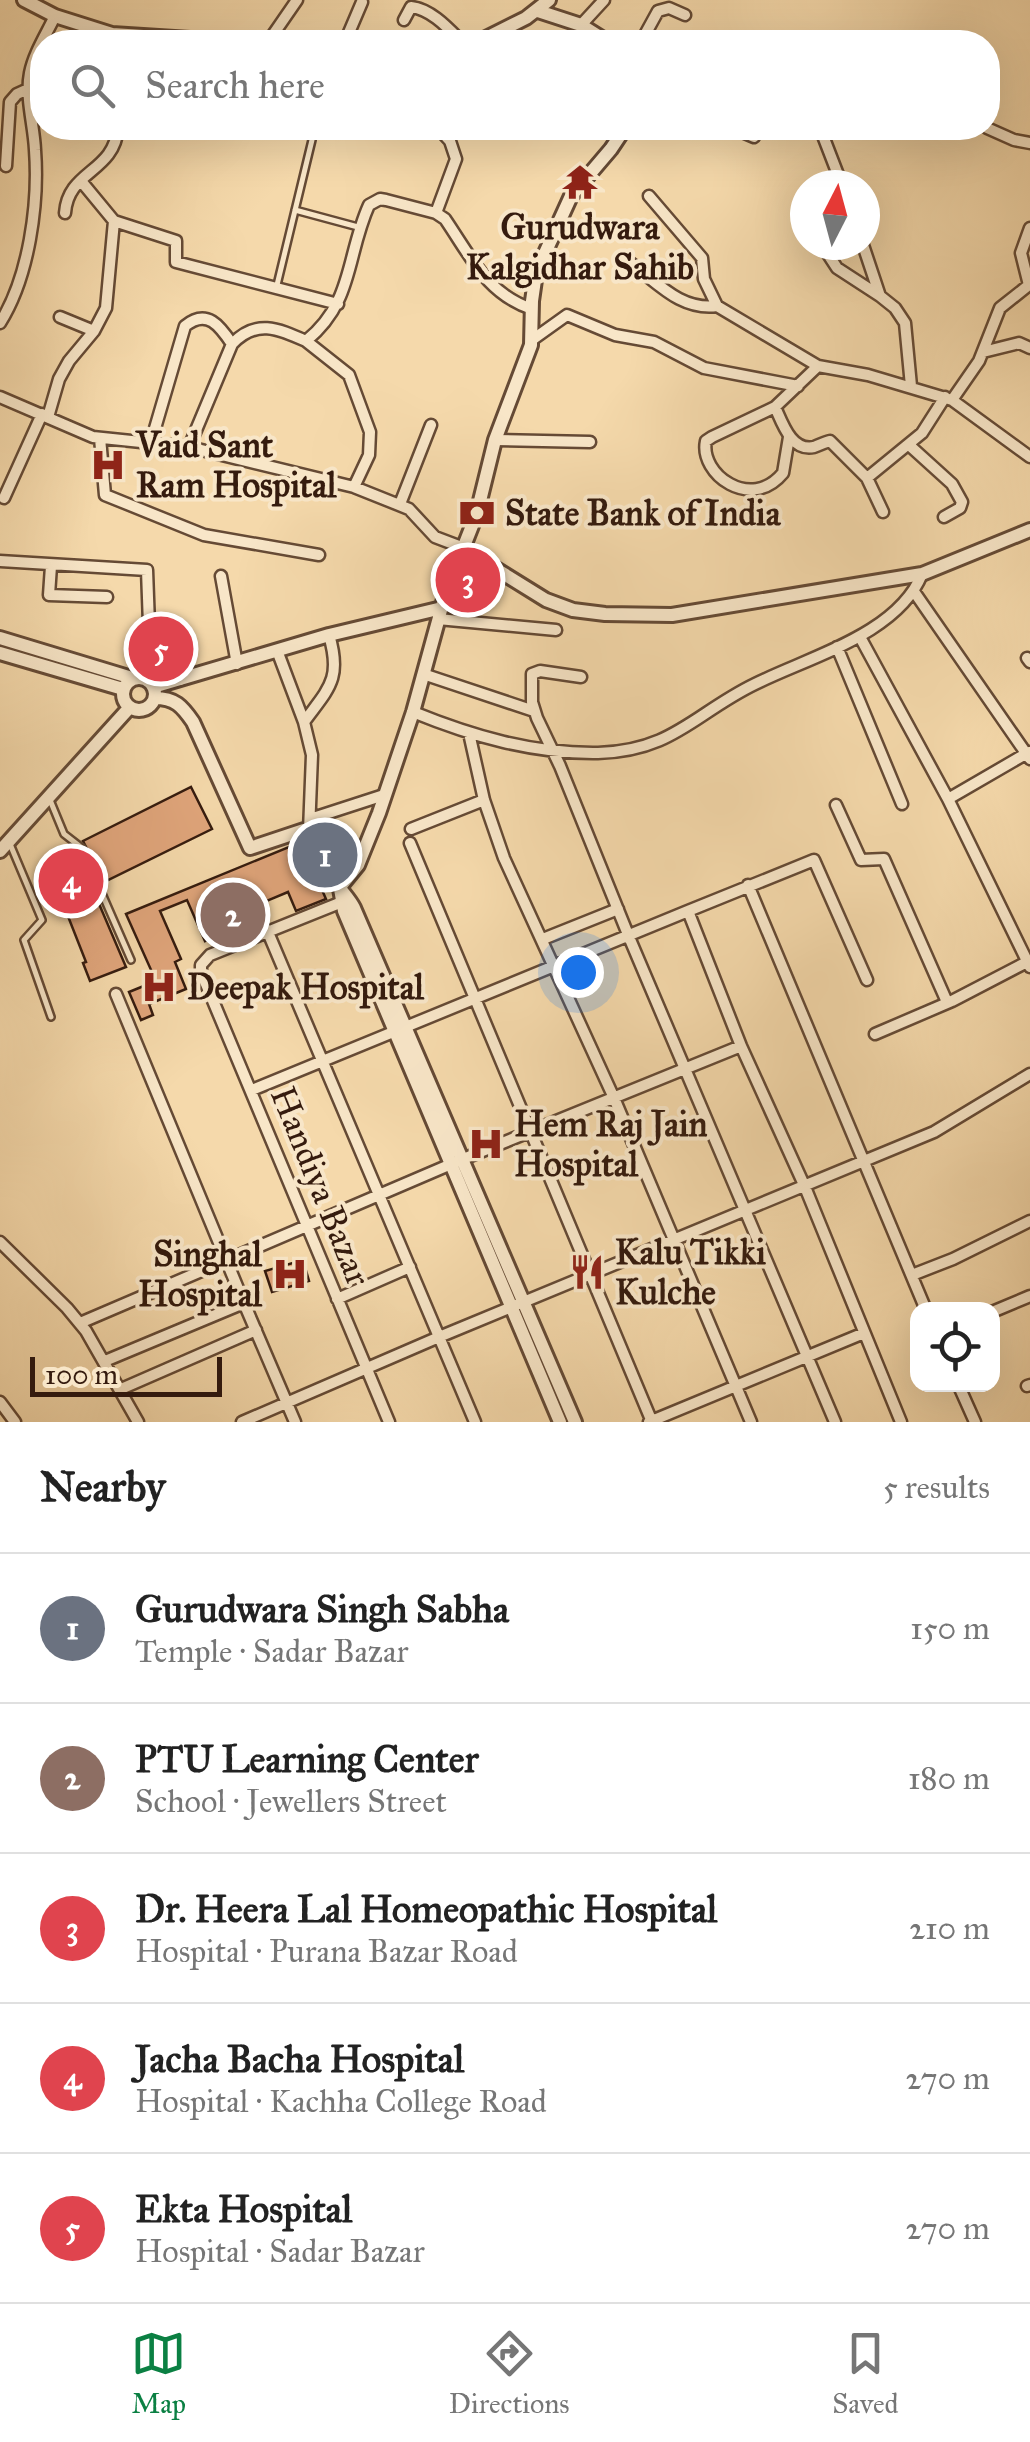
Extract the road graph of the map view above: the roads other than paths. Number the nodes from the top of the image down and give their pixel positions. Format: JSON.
{"nodes":[{"id":1,"x":24,"y":0,"type":"edge"},
{"id":2,"x":297,"y":0,"type":"edge"},
{"id":3,"x":604,"y":0,"type":"edge"},
{"id":4,"x":362,"y":2,"type":"edge"},
{"id":5,"x":544,"y":5,"type":"edge"},
{"id":6,"x":685,"y":15,"type":"dead end"},
{"id":7,"x":55,"y":16,"type":"junction"},
{"id":8,"x":404,"y":20,"type":"dead end"},
{"id":9,"x":581,"y":26,"type":"junction"},
{"id":10,"x":50,"y":30,"type":"edge"},
{"id":11,"x":99,"y":30,"type":"edge"},
{"id":12,"x":276,"y":30,"type":"edge"},
{"id":13,"x":349,"y":30,"type":"edge"},
{"id":14,"x":450,"y":30,"type":"edge"},
{"id":15,"x":499,"y":30,"type":"edge"},
{"id":16,"x":588,"y":30,"type":"edge"},
{"id":17,"x":648,"y":30,"type":"edge"},
{"id":18,"x":30,"y":85,"type":"edge"},
{"id":19,"x":28,"y":89,"type":"junction"},
{"id":20,"x":30,"y":106,"type":"edge"},
{"id":21,"x":1000,"y":134,"type":"edge"},
{"id":22,"x":34,"y":140,"type":"edge"},
{"id":23,"x":115,"y":140,"type":"edge"},
{"id":24,"x":312,"y":140,"type":"dead end"},
{"id":25,"x":447,"y":140,"type":"edge"},
{"id":26,"x":617,"y":140,"type":"edge"},
{"id":27,"x":825,"y":140,"type":"edge"},
{"id":28,"x":1030,"y":143,"type":"edge"},
{"id":29,"x":6,"y":166,"type":"dead end"},
{"id":30,"x":836,"y":170,"type":"edge"},
{"id":31,"x":80,"y":181,"type":"junction"},
{"id":32,"x":649,"y":196,"type":"dead end"},
{"id":33,"x":295,"y":210,"type":"junction"},
{"id":34,"x":65,"y":212,"type":"dead end"},
{"id":35,"x":436,"y":213,"type":"junction"},
{"id":36,"x":114,"y":221,"type":"junction"},
{"id":37,"x":361,"y":228,"type":"junction"},
{"id":38,"x":1030,"y":228,"type":"edge"},
{"id":39,"x":625,"y":259,"type":"dead end"},
{"id":40,"x":831,"y":260,"type":"edge"},
{"id":41,"x":868,"y":260,"type":"edge"},
{"id":42,"x":276,"y":288,"type":"junction"},
{"id":43,"x":880,"y":296,"type":"junction"},
{"id":44,"x":338,"y":304,"type":"junction"},
{"id":45,"x":718,"y":306,"type":"junction"},
{"id":46,"x":532,"y":309,"type":"junction"},
{"id":47,"x":60,"y":317,"type":"dead end"},
{"id":48,"x":0,"y":323,"type":"edge"},
{"id":49,"x":94,"y":331,"type":"junction"},
{"id":50,"x":306,"y":340,"type":"junction"},
{"id":51,"x":532,"y":340,"type":"junction"},
{"id":52,"x":232,"y":344,"type":"junction"},
{"id":53,"x":1030,"y":348,"type":"edge"},
{"id":54,"x":984,"y":352,"type":"junction"},
{"id":55,"x":818,"y":366,"type":"junction"},
{"id":56,"x":798,"y":386,"type":"junction"},
{"id":57,"x":911,"y":386,"type":"junction"},
{"id":58,"x":0,"y":397,"type":"edge"},
{"id":59,"x":948,"y":398,"type":"junction"},
{"id":60,"x":775,"y":407,"type":"junction"},
{"id":61,"x":45,"y":415,"type":"junction"},
{"id":62,"x":431,"y":425,"type":"dead end"},
{"id":63,"x":790,"y":436,"type":"junction"},
{"id":64,"x":100,"y":438,"type":"junction"},
{"id":65,"x":495,"y":440,"type":"junction"},
{"id":66,"x":151,"y":442,"type":"junction"},
{"id":67,"x":590,"y":442,"type":"dead end"},
{"id":68,"x":909,"y":445,"type":"junction"},
{"id":69,"x":189,"y":446,"type":"junction"},
{"id":70,"x":1030,"y":457,"type":"edge"},
{"id":71,"x":867,"y":478,"type":"junction"},
{"id":72,"x":354,"y":487,"type":"junction"},
{"id":73,"x":4,"y":498,"type":"dead end"},
{"id":74,"x":400,"y":504,"type":"junction"},
{"id":75,"x":882,"y":512,"type":"dead end"},
{"id":76,"x":944,"y":517,"type":"dead end"},
{"id":77,"x":1030,"y":530,"type":"edge"},
{"id":78,"x":319,"y":555,"type":"dead end"},
{"id":79,"x":462,"y":555,"type":"junction"},
{"id":80,"x":0,"y":561,"type":"edge"},
{"id":81,"x":52,"y":566,"type":"junction"},
{"id":82,"x":922,"y":574,"type":"junction"},
{"id":83,"x":221,"y":576,"type":"dead end"},
{"id":84,"x":915,"y":593,"type":"junction"},
{"id":85,"x":107,"y":598,"type":"dead end"},
{"id":86,"x":440,"y":614,"type":"junction"},
{"id":87,"x":556,"y":630,"type":"dead end"},
{"id":88,"x":329,"y":636,"type":"junction"},
{"id":89,"x":860,"y":637,"type":"junction"},
{"id":90,"x":0,"y":638,"type":"edge"},
{"id":91,"x":837,"y":647,"type":"junction"},
{"id":92,"x":0,"y":653,"type":"edge"},
{"id":93,"x":278,"y":653,"type":"junction"},
{"id":94,"x":237,"y":664,"type":"junction"},
{"id":95,"x":423,"y":674,"type":"junction"},
{"id":96,"x":582,"y":676,"type":"dead end"},
{"id":97,"x":180,"y":680,"type":"junction"},
{"id":98,"x":128,"y":684,"type":"junction"},
{"id":99,"x":154,"y":693,"type":"junction"},
{"id":100,"x":130,"y":708,"type":"junction"},
{"id":101,"x":534,"y":711,"type":"junction"},
{"id":102,"x":413,"y":712,"type":"junction"},
{"id":103,"x":304,"y":722,"type":"junction"},
{"id":104,"x":469,"y":733,"type":"junction"},
{"id":105,"x":552,"y":750,"type":"junction"},
{"id":106,"x":1029,"y":755,"type":"edge"},
{"id":107,"x":384,"y":796,"type":"junction"},
{"id":108,"x":49,"y":797,"type":"junction"},
{"id":109,"x":948,"y":799,"type":"junction"},
{"id":110,"x":484,"y":800,"type":"junction"},
{"id":111,"x":902,"y":804,"type":"dead end"},
{"id":112,"x":836,"y":805,"type":"dead end"},
{"id":113,"x":310,"y":825,"type":"junction"},
{"id":114,"x":412,"y":829,"type":"dead end"},
{"id":115,"x":410,"y":843,"type":"dead end"},
{"id":116,"x":4,"y":846,"type":"edge"},
{"id":117,"x":748,"y":885,"type":"junction"},
{"id":118,"x":341,"y":895,"type":"junction"},
{"id":119,"x":618,"y":909,"type":"junction"},
{"id":120,"x":688,"y":911,"type":"junction"},
{"id":121,"x":267,"y":930,"type":"junction"},
{"id":122,"x":629,"y":937,"type":"junction"},
{"id":123,"x":542,"y":939,"type":"junction"},
{"id":124,"x":131,"y":960,"type":"dead end"},
{"id":125,"x":555,"y":964,"type":"junction"},
{"id":126,"x":1029,"y":964,"type":"edge"},
{"id":127,"x":867,"y":980,"type":"dead end"},
{"id":128,"x":116,"y":994,"type":"dead end"},
{"id":129,"x":476,"y":999,"type":"junction"},
{"id":130,"x":947,"y":1002,"type":"junction"},
{"id":131,"x":51,"y":1017,"type":"dead end"},
{"id":132,"x":399,"y":1030,"type":"junction"},
{"id":133,"x":875,"y":1034,"type":"dead end"},
{"id":134,"x":742,"y":1046,"type":"junction"},
{"id":135,"x":323,"y":1061,"type":"junction"},
{"id":136,"x":684,"y":1068,"type":"junction"},
{"id":137,"x":1030,"y":1074,"type":"edge"},
{"id":138,"x":252,"y":1090,"type":"junction"},
{"id":139,"x":614,"y":1098,"type":"junction"},
{"id":140,"x":531,"y":1132,"type":"junction"},
{"id":141,"x":457,"y":1161,"type":"junction"},
{"id":142,"x":864,"y":1161,"type":"junction"},
{"id":143,"x":805,"y":1187,"type":"junction"},
{"id":144,"x":380,"y":1195,"type":"junction"},
{"id":145,"x":745,"y":1212,"type":"junction"},
{"id":146,"x":1030,"y":1222,"type":"edge"},
{"id":147,"x":308,"y":1226,"type":"junction"},
{"id":148,"x":674,"y":1241,"type":"junction"},
{"id":149,"x":0,"y":1242,"type":"edge"},
{"id":150,"x":226,"y":1260,"type":"junction"},
{"id":151,"x":410,"y":1266,"type":"junction"},
{"id":152,"x":593,"y":1274,"type":"junction"},
{"id":153,"x":912,"y":1275,"type":"junction"},
{"id":154,"x":1030,"y":1296,"type":"edge"},
{"id":155,"x":337,"y":1298,"type":"junction"},
{"id":156,"x":923,"y":1302,"type":"edge"},
{"id":157,"x":244,"y":1303,"type":"junction"},
{"id":158,"x":518,"y":1305,"type":"junction"},
{"id":159,"x":1000,"y":1309,"type":"edge"},
{"id":160,"x":80,"y":1324,"type":"junction"},
{"id":161,"x":256,"y":1330,"type":"junction"},
{"id":162,"x":864,"y":1333,"type":"junction"},
{"id":163,"x":439,"y":1337,"type":"junction"},
{"id":164,"x":806,"y":1356,"type":"junction"},
{"id":165,"x":105,"y":1361,"type":"junction"},
{"id":166,"x":365,"y":1368,"type":"junction"},
{"id":167,"x":736,"y":1386,"type":"junction"},
{"id":168,"x":121,"y":1389,"type":"junction"},
{"id":169,"x":962,"y":1392,"type":"edge"},
{"id":170,"x":0,"y":1402,"type":"edge"},
{"id":171,"x":286,"y":1403,"type":"junction"},
{"id":172,"x":15,"y":1422,"type":"edge"},
{"id":173,"x":138,"y":1422,"type":"edge"},
{"id":174,"x":242,"y":1422,"type":"edge"},
{"id":175,"x":294,"y":1422,"type":"edge"},
{"id":176,"x":389,"y":1422,"type":"edge"},
{"id":177,"x":476,"y":1422,"type":"edge"},
{"id":178,"x":560,"y":1422,"type":"edge"},
{"id":179,"x":575,"y":1422,"type":"edge"},
{"id":180,"x":651,"y":1422,"type":"edge"},
{"id":181,"x":750,"y":1422,"type":"edge"},
{"id":182,"x":835,"y":1422,"type":"edge"},
{"id":183,"x":901,"y":1422,"type":"edge"},
{"id":184,"x":975,"y":1422,"type":"edge"}],
"edges":[{"from":1,"to":7,"type":"street"},
{"from":2,"to":12,"type":"street"},
{"from":3,"to":9,"type":"street"},
{"from":4,"to":13,"type":"street"},
{"from":5,"to":9,"type":"street"},
{"from":5,"to":15,"type":"street"},
{"from":6,"to":17,"type":"street"},
{"from":7,"to":10,"type":"street"},
{"from":7,"to":11,"type":"street"},
{"from":8,"to":14,"type":"street"},
{"from":9,"to":16,"type":"street"},
{"from":18,"to":19,"type":"street"},
{"from":19,"to":20,"type":"street"},
{"from":19,"to":29,"type":"street"},
{"from":21,"to":28,"type":"street"},
{"from":22,"to":48,"type":"street"},
{"from":23,"to":31,"type":"street"},
{"from":24,"to":33,"type":"lane"},
{"from":25,"to":35,"type":"street"},
{"from":26,"to":46,"type":"street"},
{"from":27,"to":30,"type":"street"},
{"from":31,"to":34,"type":"street"},
{"from":31,"to":36,"type":"street"},
{"from":32,"to":45,"type":"street"},
{"from":33,"to":37,"type":"lane"},
{"from":33,"to":42,"type":"lane"},
{"from":35,"to":37,"type":"street"},
{"from":35,"to":46,"type":"street"},
{"from":36,"to":42,"type":"street"},
{"from":36,"to":49,"type":"street"},
{"from":37,"to":44,"type":"street"},
{"from":38,"to":54,"type":"street"},
{"from":39,"to":45,"type":"street"},
{"from":40,"to":43,"type":"street"},
{"from":41,"to":43,"type":"street"},
{"from":42,"to":44,"type":"street"},
{"from":43,"to":57,"type":"street"},
{"from":44,"to":50,"type":"street"},
{"from":45,"to":55,"type":"street"},
{"from":46,"to":51,"type":"street"},
{"from":47,"to":49,"type":"street"},
{"from":49,"to":61,"type":"street"},
{"from":50,"to":52,"type":"street"},
{"from":50,"to":72,"type":"street"},
{"from":51,"to":56,"type":"street"},
{"from":51,"to":65,"type":"street"},
{"from":52,"to":66,"type":"street"},
{"from":52,"to":69,"type":"street"},
{"from":53,"to":54,"type":"street"},
{"from":54,"to":59,"type":"street"},
{"from":55,"to":56,"type":"street"},
{"from":55,"to":57,"type":"street"},
{"from":56,"to":60,"type":"street"},
{"from":57,"to":59,"type":"street"},
{"from":58,"to":61,"type":"street"},
{"from":59,"to":68,"type":"street"},
{"from":59,"to":70,"type":"street"},
{"from":60,"to":63,"type":"street"},
{"from":60,"to":63,"type":"street"},
{"from":61,"to":64,"type":"street"},
{"from":61,"to":73,"type":"street"},
{"from":62,"to":74,"type":"street"},
{"from":63,"to":71,"type":"street"},
{"from":64,"to":66,"type":"street"},
{"from":64,"to":78,"type":"street"},
{"from":65,"to":67,"type":"street"},
{"from":65,"to":79,"type":"street"},
{"from":66,"to":69,"type":"street"},
{"from":68,"to":71,"type":"street"},
{"from":68,"to":76,"type":"street"},
{"from":69,"to":72,"type":"street"},
{"from":71,"to":75,"type":"street"},
{"from":72,"to":74,"type":"street"},
{"from":74,"to":79,"type":"street"},
{"from":77,"to":82,"type":"street"},
{"from":79,"to":82,"type":"street"},
{"from":79,"to":86,"type":"street"},
{"from":80,"to":81,"type":"street"},
{"from":81,"to":85,"type":"street"},
{"from":81,"to":97,"type":"street"},
{"from":82,"to":84,"type":"street"},
{"from":83,"to":94,"type":"street"},
{"from":84,"to":89,"type":"street"},
{"from":84,"to":106,"type":"street"},
{"from":86,"to":87,"type":"street"},
{"from":86,"to":88,"type":"street"},
{"from":86,"to":95,"type":"street"},
{"from":88,"to":93,"type":"street"},
{"from":88,"to":103,"type":"street"},
{"from":89,"to":91,"type":"street"},
{"from":89,"to":109,"type":"street"},
{"from":90,"to":98,"type":"street"},
{"from":91,"to":105,"type":"street"},
{"from":91,"to":111,"type":"street"},
{"from":92,"to":98,"type":"street"},
{"from":93,"to":94,"type":"street"},
{"from":93,"to":103,"type":"street"},
{"from":94,"to":97,"type":"street"},
{"from":95,"to":101,"type":"street"},
{"from":95,"to":102,"type":"street"},
{"from":96,"to":101,"type":"street"},
{"from":97,"to":99,"type":"street"},
{"from":98,"to":99,"type":"street"},
{"from":98,"to":100,"type":"street"},
{"from":99,"to":100,"type":"street"},
{"from":99,"to":113,"type":"street"},
{"from":100,"to":108,"type":"street"},
{"from":101,"to":105,"type":"street"},
{"from":102,"to":104,"type":"street"},
{"from":102,"to":107,"type":"street"},
{"from":103,"to":113,"type":"street"},
{"from":104,"to":105,"type":"street"},
{"from":104,"to":110,"type":"street"},
{"from":105,"to":119,"type":"street"},
{"from":106,"to":109,"type":"street"},
{"from":107,"to":113,"type":"street"},
{"from":107,"to":118,"type":"street"},
{"from":108,"to":116,"type":"street"},
{"from":108,"to":124,"type":"lane"},
{"from":109,"to":126,"type":"street"},
{"from":110,"to":114,"type":"street"},
{"from":110,"to":123,"type":"street"},
{"from":112,"to":130,"type":"street"},
{"from":113,"to":118,"type":"street"},
{"from":115,"to":129,"type":"street"},
{"from":116,"to":131,"type":"lane"},
{"from":117,"to":120,"type":"street"},
{"from":117,"to":127,"type":"street"},
{"from":117,"to":142,"type":"street"},
{"from":118,"to":121,"type":"street"},
{"from":118,"to":132,"type":"street"},
{"from":119,"to":122,"type":"street"},
{"from":119,"to":123,"type":"street"},
{"from":120,"to":122,"type":"street"},
{"from":120,"to":134,"type":"street"},
{"from":121,"to":135,"type":"street"},
{"from":121,"to":138,"type":"street","name":"Handiya Bazar"},
{"from":122,"to":125,"type":"street"},
{"from":122,"to":136,"type":"street"},
{"from":123,"to":125,"type":"street"},
{"from":125,"to":129,"type":"street"},
{"from":125,"to":139,"type":"street"},
{"from":126,"to":130,"type":"street"},
{"from":128,"to":150,"type":"street"},
{"from":129,"to":132,"type":"street"},
{"from":129,"to":140,"type":"street"},
{"from":130,"to":133,"type":"street"},
{"from":132,"to":135,"type":"street"},
{"from":132,"to":141,"type":"street"},
{"from":134,"to":136,"type":"street"},
{"from":134,"to":143,"type":"street"},
{"from":135,"to":138,"type":"street"},
{"from":135,"to":144,"type":"street"},
{"from":136,"to":139,"type":"street"},
{"from":136,"to":145,"type":"street"},
{"from":137,"to":142,"type":"street"},
{"from":138,"to":147,"type":"street","name":"Handiya Bazar"},
{"from":139,"to":140,"type":"street"},
{"from":139,"to":148,"type":"street"},
{"from":140,"to":141,"type":"street"},
{"from":140,"to":152,"type":"street"},
{"from":141,"to":144,"type":"street"},
{"from":141,"to":158,"type":"street"},
{"from":142,"to":143,"type":"street"},
{"from":142,"to":153,"type":"street"},
{"from":143,"to":145,"type":"street"},
{"from":143,"to":162,"type":"street"},
{"from":144,"to":147,"type":"street"},
{"from":144,"to":151,"type":"street"},
{"from":145,"to":148,"type":"street"},
{"from":145,"to":164,"type":"street"},
{"from":146,"to":153,"type":"street"},
{"from":147,"to":150,"type":"street"},
{"from":147,"to":155,"type":"street","name":"Handiya Bazar"},
{"from":148,"to":152,"type":"street"},
{"from":148,"to":167,"type":"street"},
{"from":149,"to":160,"type":"street"},
{"from":150,"to":157,"type":"street"},
{"from":150,"to":160,"type":"street"},
{"from":151,"to":155,"type":"street"},
{"from":151,"to":163,"type":"street"},
{"from":152,"to":158,"type":"street"},
{"from":152,"to":180,"type":"street"},
{"from":153,"to":156,"type":"street"},
{"from":154,"to":159,"type":"street"},
{"from":155,"to":166,"type":"street","name":"Handiya Bazar"},
{"from":157,"to":161,"type":"street"},
{"from":157,"to":165,"type":"street"},
{"from":158,"to":163,"type":"street"},
{"from":158,"to":178,"type":"street"},
{"from":158,"to":179,"type":"street"},
{"from":160,"to":165,"type":"street"},
{"from":161,"to":168,"type":"street"},
{"from":161,"to":171,"type":"street"},
{"from":162,"to":164,"type":"street"},
{"from":162,"to":183,"type":"street"},
{"from":163,"to":166,"type":"street"},
{"from":163,"to":177,"type":"street"},
{"from":164,"to":167,"type":"street"},
{"from":164,"to":182,"type":"street"},
{"from":165,"to":168,"type":"street"},
{"from":166,"to":171,"type":"street"},
{"from":166,"to":176,"type":"street","name":"Handiya Bazar"},
{"from":167,"to":180,"type":"street"},
{"from":167,"to":181,"type":"street"},
{"from":168,"to":173,"type":"street"},
{"from":169,"to":184,"type":"street"},
{"from":170,"to":172,"type":"street"},
{"from":171,"to":174,"type":"street"},
{"from":171,"to":175,"type":"street"}]}
